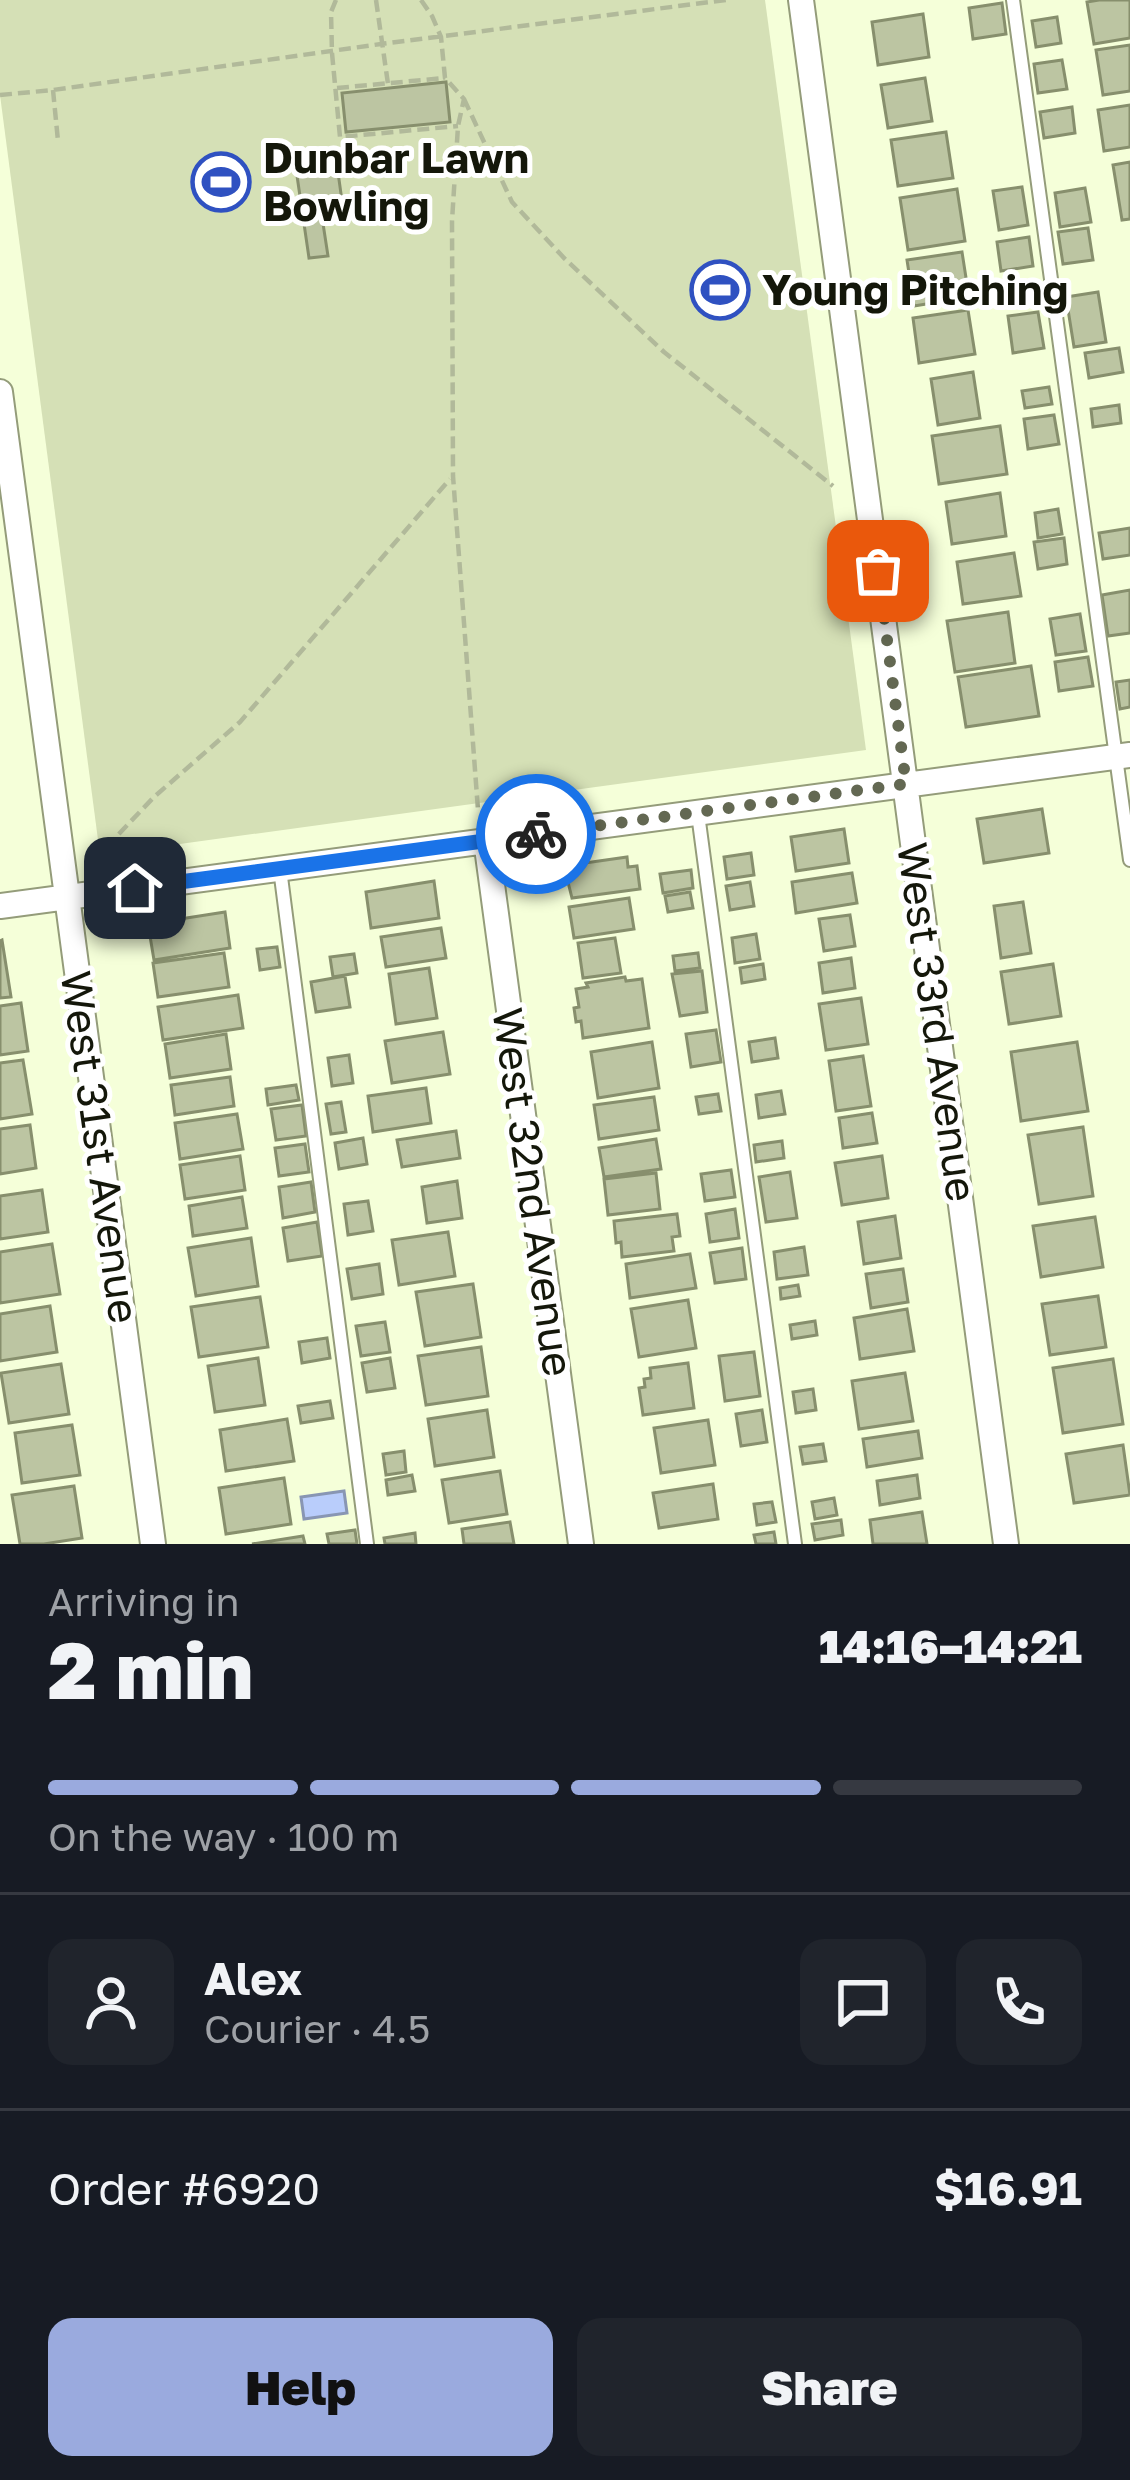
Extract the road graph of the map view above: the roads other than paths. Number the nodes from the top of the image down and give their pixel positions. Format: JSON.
{"nodes":[{"id":1,"x":801,"y":0,"type":"edge"},
{"id":2,"x":1013,"y":0,"type":"edge"},
{"id":3,"x":0,"y":392,"type":"edge"},
{"id":4,"x":1123,"y":756,"type":"edge"},
{"id":5,"x":906,"y":784,"type":"junction"},
{"id":6,"x":698,"y":814,"type":"junction"},
{"id":7,"x":486,"y":840,"type":"junction"},
{"id":8,"x":1130,"y":860,"type":"edge"},
{"id":9,"x":280,"y":868,"type":"junction"},
{"id":10,"x":67,"y":898,"type":"junction"},
{"id":11,"x":0,"y":906,"type":"edge"},
{"id":12,"x":152,"y":1544,"type":"edge"},
{"id":13,"x":367,"y":1544,"type":"edge"},
{"id":14,"x":581,"y":1544,"type":"edge"},
{"id":15,"x":795,"y":1544,"type":"edge"},
{"id":16,"x":1006,"y":1544,"type":"edge"}],
"edges":[{"from":1,"to":5,"type":"street","name":"West 33rd Avenue"},
{"from":2,"to":4,"type":"lane"},
{"from":3,"to":10,"type":"street","name":"West 31st Avenue"},
{"from":4,"to":5,"type":"street"},
{"from":4,"to":8,"type":"lane"},
{"from":5,"to":6,"type":"street"},
{"from":5,"to":16,"type":"street","name":"West 33rd Avenue"},
{"from":6,"to":7,"type":"street"},
{"from":6,"to":15,"type":"lane"},
{"from":7,"to":9,"type":"street"},
{"from":7,"to":14,"type":"street","name":"West 32nd Avenue"},
{"from":9,"to":10,"type":"street"},
{"from":9,"to":13,"type":"lane"},
{"from":10,"to":11,"type":"street"},
{"from":10,"to":12,"type":"street","name":"West 31st Avenue"}]}
